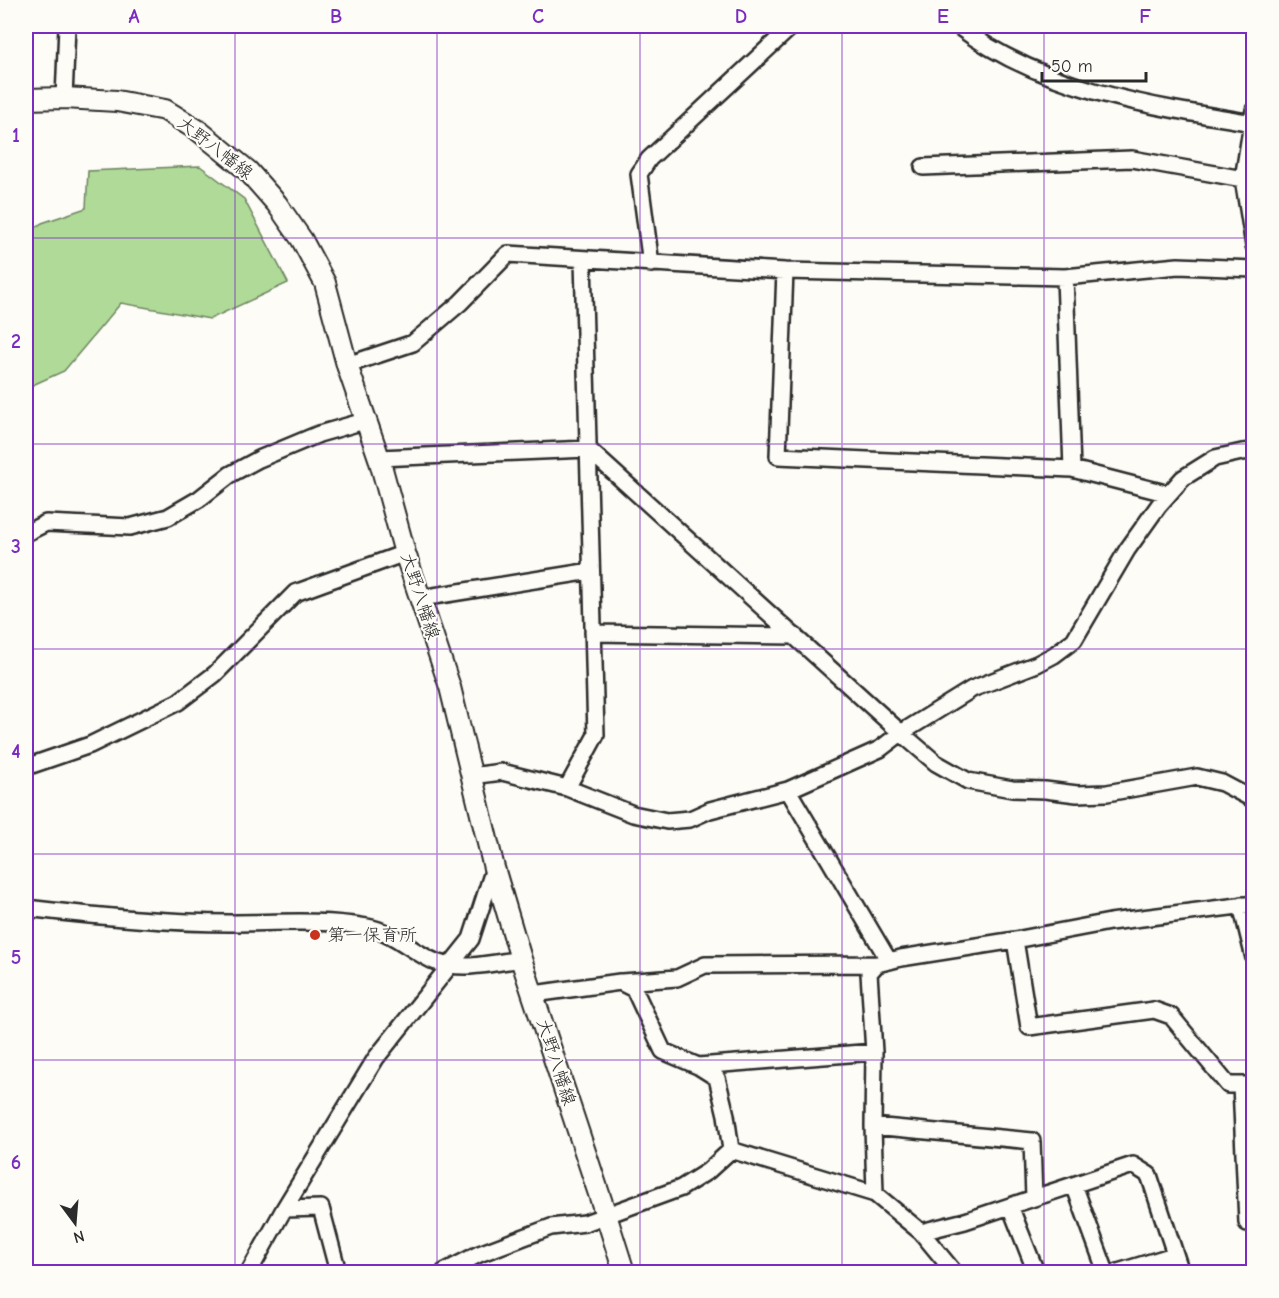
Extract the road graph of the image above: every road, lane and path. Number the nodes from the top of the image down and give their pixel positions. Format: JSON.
{"nodes":[{"id":1,"x":67,"y":26,"type":"edge"},
{"id":2,"x":792,"y":26,"type":"edge"},
{"id":3,"x":958,"y":26,"type":"edge"},
{"id":4,"x":64,"y":98,"type":"junction"},
{"id":5,"x":26,"y":99,"type":"edge"},
{"id":6,"x":1253,"y":118,"type":"edge"},
{"id":7,"x":923,"y":167,"type":"dead end"},
{"id":8,"x":1243,"y":179,"type":"junction"},
{"id":9,"x":1254,"y":246,"type":"edge"},
{"id":10,"x":583,"y":260,"type":"junction"},
{"id":11,"x":651,"y":264,"type":"junction"},
{"id":12,"x":1254,"y":269,"type":"edge"},
{"id":13,"x":785,"y":271,"type":"junction"},
{"id":14,"x":1065,"y":277,"type":"junction"},
{"id":15,"x":347,"y":364,"type":"junction"},
{"id":16,"x":368,"y":420,"type":"junction"},
{"id":17,"x":588,"y":448,"type":"junction"},
{"id":18,"x":1254,"y":451,"type":"edge"},
{"id":19,"x":379,"y":458,"type":"junction"},
{"id":20,"x":1071,"y":469,"type":"junction"},
{"id":21,"x":1169,"y":494,"type":"junction"},
{"id":22,"x":26,"y":532,"type":"edge"},
{"id":23,"x":405,"y":553,"type":"junction"},
{"id":24,"x":591,"y":571,"type":"junction"},
{"id":25,"x":421,"y":598,"type":"junction"},
{"id":26,"x":593,"y":633,"type":"junction"},
{"id":27,"x":795,"y":636,"type":"junction"},
{"id":28,"x":901,"y":733,"type":"junction"},
{"id":29,"x":26,"y":767,"type":"edge"},
{"id":30,"x":471,"y":776,"type":"junction"},
{"id":31,"x":567,"y":788,"type":"junction"},
{"id":32,"x":788,"y":790,"type":"junction"},
{"id":33,"x":1254,"y":800,"type":"edge"},
{"id":34,"x":494,"y":868,"type":"junction"},
{"id":35,"x":1247,"y":905,"type":"edge"},
{"id":36,"x":26,"y":908,"type":"edge"},
{"id":37,"x":1015,"y":940,"type":"junction"},
{"id":38,"x":1254,"y":958,"type":"edge"},
{"id":39,"x":521,"y":959,"type":"junction"},
{"id":40,"x":883,"y":963,"type":"junction"},
{"id":41,"x":449,"y":964,"type":"junction"},
{"id":42,"x":620,"y":982,"type":"junction"},
{"id":43,"x":534,"y":994,"type":"junction"},
{"id":44,"x":874,"y":1052,"type":"junction"},
{"id":45,"x":698,"y":1066,"type":"junction"},
{"id":46,"x":1247,"y":1085,"type":"edge"},
{"id":47,"x":873,"y":1126,"type":"junction"},
{"id":48,"x":731,"y":1150,"type":"junction"},
{"id":49,"x":1074,"y":1185,"type":"junction"},
{"id":50,"x":875,"y":1194,"type":"junction"},
{"id":51,"x":1034,"y":1198,"type":"junction"},
{"id":52,"x":1010,"y":1206,"type":"junction"},
{"id":53,"x":284,"y":1209,"type":"junction"},
{"id":54,"x":606,"y":1215,"type":"junction"},
{"id":55,"x":1247,"y":1223,"type":"dead end"},
{"id":56,"x":921,"y":1232,"type":"junction"},
{"id":57,"x":1173,"y":1255,"type":"junction"},
{"id":58,"x":249,"y":1272,"type":"edge"},
{"id":59,"x":338,"y":1272,"type":"edge"},
{"id":60,"x":444,"y":1272,"type":"edge"},
{"id":61,"x":624,"y":1272,"type":"edge"},
{"id":62,"x":954,"y":1272,"type":"edge"},
{"id":63,"x":1036,"y":1272,"type":"edge"},
{"id":64,"x":1106,"y":1272,"type":"edge"},
{"id":65,"x":1118,"y":1272,"type":"edge"},
{"id":66,"x":1181,"y":1272,"type":"edge"}],
"edges":[{"from":1,"to":4,"type":"street"},
{"from":2,"to":11,"type":"street"},
{"from":3,"to":6,"type":"street"},
{"from":4,"to":5,"type":"main road","name":"大野八幡線"},
{"from":4,"to":15,"type":"main road","name":"大野八幡線"},
{"from":6,"to":8,"type":"street"},
{"from":7,"to":8,"type":"street"},
{"from":8,"to":9,"type":"street"},
{"from":10,"to":11,"type":"street"},
{"from":10,"to":15,"type":"street"},
{"from":10,"to":17,"type":"street"},
{"from":11,"to":13,"type":"street"},
{"from":12,"to":14,"type":"street"},
{"from":13,"to":14,"type":"street"},
{"from":13,"to":20,"type":"street"},
{"from":14,"to":20,"type":"street"},
{"from":15,"to":16,"type":"main road","name":"大野八幡線"},
{"from":16,"to":19,"type":"main road","name":"大野八幡線"},
{"from":16,"to":22,"type":"street"},
{"from":17,"to":19,"type":"street"},
{"from":17,"to":24,"type":"street"},
{"from":17,"to":27,"type":"street"},
{"from":18,"to":21,"type":"street"},
{"from":19,"to":23,"type":"main road","name":"大野八幡線"},
{"from":20,"to":21,"type":"street"},
{"from":21,"to":28,"type":"street"},
{"from":23,"to":25,"type":"main road","name":"大野八幡線"},
{"from":23,"to":29,"type":"street"},
{"from":24,"to":25,"type":"street"},
{"from":24,"to":26,"type":"street"},
{"from":25,"to":30,"type":"main road","name":"大野八幡線"},
{"from":26,"to":27,"type":"street"},
{"from":26,"to":31,"type":"street"},
{"from":27,"to":28,"type":"street"},
{"from":28,"to":32,"type":"street"},
{"from":28,"to":33,"type":"street"},
{"from":30,"to":31,"type":"street"},
{"from":30,"to":34,"type":"main road","name":"大野八幡線"},
{"from":31,"to":32,"type":"street"},
{"from":32,"to":40,"type":"street"},
{"from":34,"to":39,"type":"main road","name":"大野八幡線"},
{"from":34,"to":41,"type":"street"},
{"from":35,"to":37,"type":"street"},
{"from":35,"to":38,"type":"street"},
{"from":36,"to":41,"type":"street"},
{"from":37,"to":40,"type":"street"},
{"from":37,"to":46,"type":"street"},
{"from":39,"to":41,"type":"street"},
{"from":39,"to":43,"type":"main road","name":"大野八幡線"},
{"from":40,"to":42,"type":"street"},
{"from":40,"to":44,"type":"street"},
{"from":41,"to":53,"type":"street"},
{"from":42,"to":43,"type":"street"},
{"from":42,"to":45,"type":"street"},
{"from":43,"to":54,"type":"main road","name":"大野八幡線"},
{"from":44,"to":45,"type":"street"},
{"from":44,"to":47,"type":"street"},
{"from":45,"to":48,"type":"street"},
{"from":46,"to":55,"type":"street"},
{"from":47,"to":50,"type":"street"},
{"from":47,"to":51,"type":"street"},
{"from":48,"to":50,"type":"street"},
{"from":48,"to":54,"type":"street"},
{"from":49,"to":51,"type":"street"},
{"from":49,"to":57,"type":"street"},
{"from":49,"to":64,"type":"street"},
{"from":50,"to":56,"type":"street"},
{"from":51,"to":52,"type":"street"},
{"from":52,"to":56,"type":"street"},
{"from":52,"to":63,"type":"street"},
{"from":53,"to":58,"type":"street"},
{"from":53,"to":59,"type":"street"},
{"from":54,"to":60,"type":"street"},
{"from":54,"to":61,"type":"main road","name":"大野八幡線"},
{"from":56,"to":62,"type":"street"},
{"from":57,"to":65,"type":"street"},
{"from":57,"to":66,"type":"street"}]}
